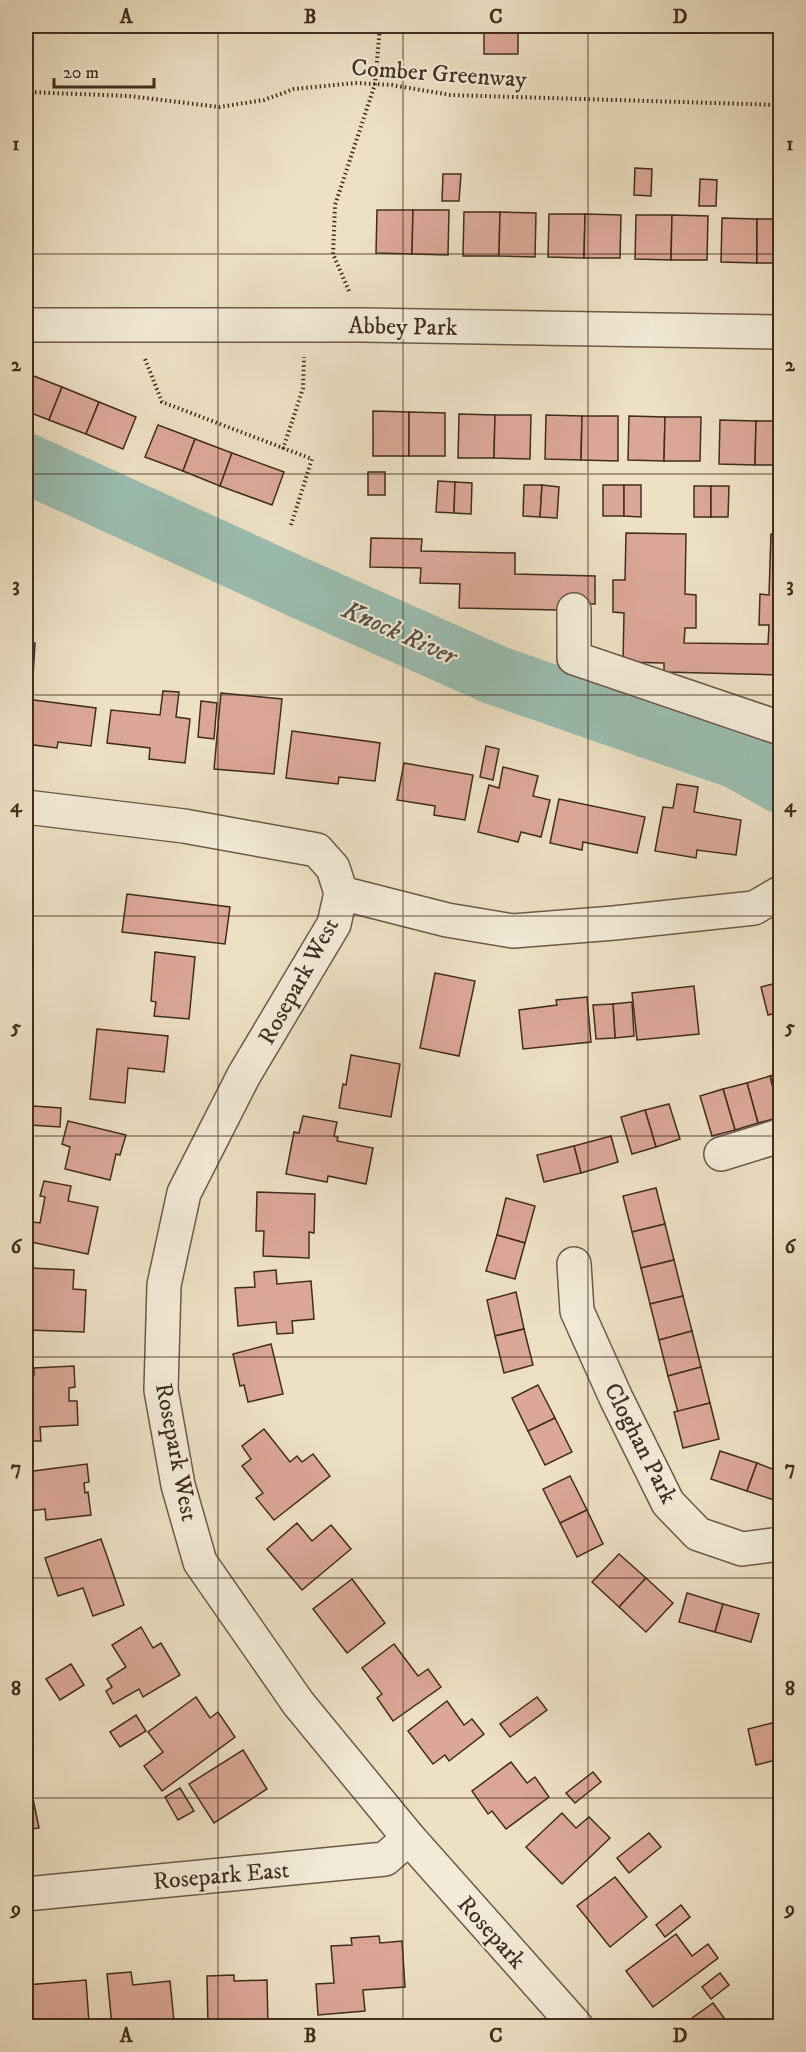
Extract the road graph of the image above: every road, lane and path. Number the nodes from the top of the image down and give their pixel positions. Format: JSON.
{"nodes":[{"id":1,"x":380,"y":26,"type":"edge"},
{"id":2,"x":375,"y":84,"type":"junction"},
{"id":3,"x":26,"y":92,"type":"edge"},
{"id":4,"x":780,"y":105,"type":"edge"},
{"id":5,"x":26,"y":325,"type":"edge"},
{"id":6,"x":305,"y":325,"type":"junction"},
{"id":7,"x":363,"y":325,"type":"junction"},
{"id":8,"x":132,"y":326,"type":"junction"},
{"id":9,"x":780,"y":332,"type":"edge"},
{"id":10,"x":283,"y":449,"type":"junction"},
{"id":11,"x":291,"y":525,"type":"dead end"},
{"id":12,"x":574,"y":610,"type":"dead end"},
{"id":13,"x":780,"y":728,"type":"edge"},
{"id":14,"x":26,"y":807,"type":"edge"},
{"id":15,"x":341,"y":893,"type":"junction"},
{"id":16,"x":780,"y":893,"type":"edge"},
{"id":17,"x":780,"y":1140,"type":"edge"},
{"id":18,"x":721,"y":1154,"type":"dead end"},
{"id":19,"x":574,"y":1264,"type":"dead end"},
{"id":20,"x":780,"y":1544,"type":"edge"},
{"id":21,"x":409,"y":1838,"type":"junction"},
{"id":22,"x":26,"y":1894,"type":"edge"},
{"id":23,"x":576,"y":2026,"type":"edge"}],
"edges":[{"from":1,"to":2,"type":"path"},
{"from":2,"to":3,"type":"path","name":"Comber Greenway"},
{"from":2,"to":4,"type":"path","name":"Comber Greenway"},
{"from":2,"to":7,"type":"path"},
{"from":5,"to":8,"type":"street","name":"Abbey Park"},
{"from":6,"to":7,"type":"street","name":"Abbey Park"},
{"from":6,"to":8,"type":"street","name":"Abbey Park"},
{"from":6,"to":10,"type":"path"},
{"from":7,"to":9,"type":"street","name":"Abbey Park"},
{"from":8,"to":10,"type":"path"},
{"from":10,"to":11,"type":"path"},
{"from":12,"to":13,"type":"street"},
{"from":14,"to":15,"type":"street","name":"Rosepark West"},
{"from":15,"to":16,"type":"street","name":"Rosepark West"},
{"from":15,"to":21,"type":"street","name":"Rosepark West"},
{"from":17,"to":18,"type":"street"},
{"from":19,"to":20,"type":"street","name":"Cloghan Park"},
{"from":21,"to":22,"type":"street","name":"Rosepark East"},
{"from":21,"to":23,"type":"street","name":"Rosepark"}]}
